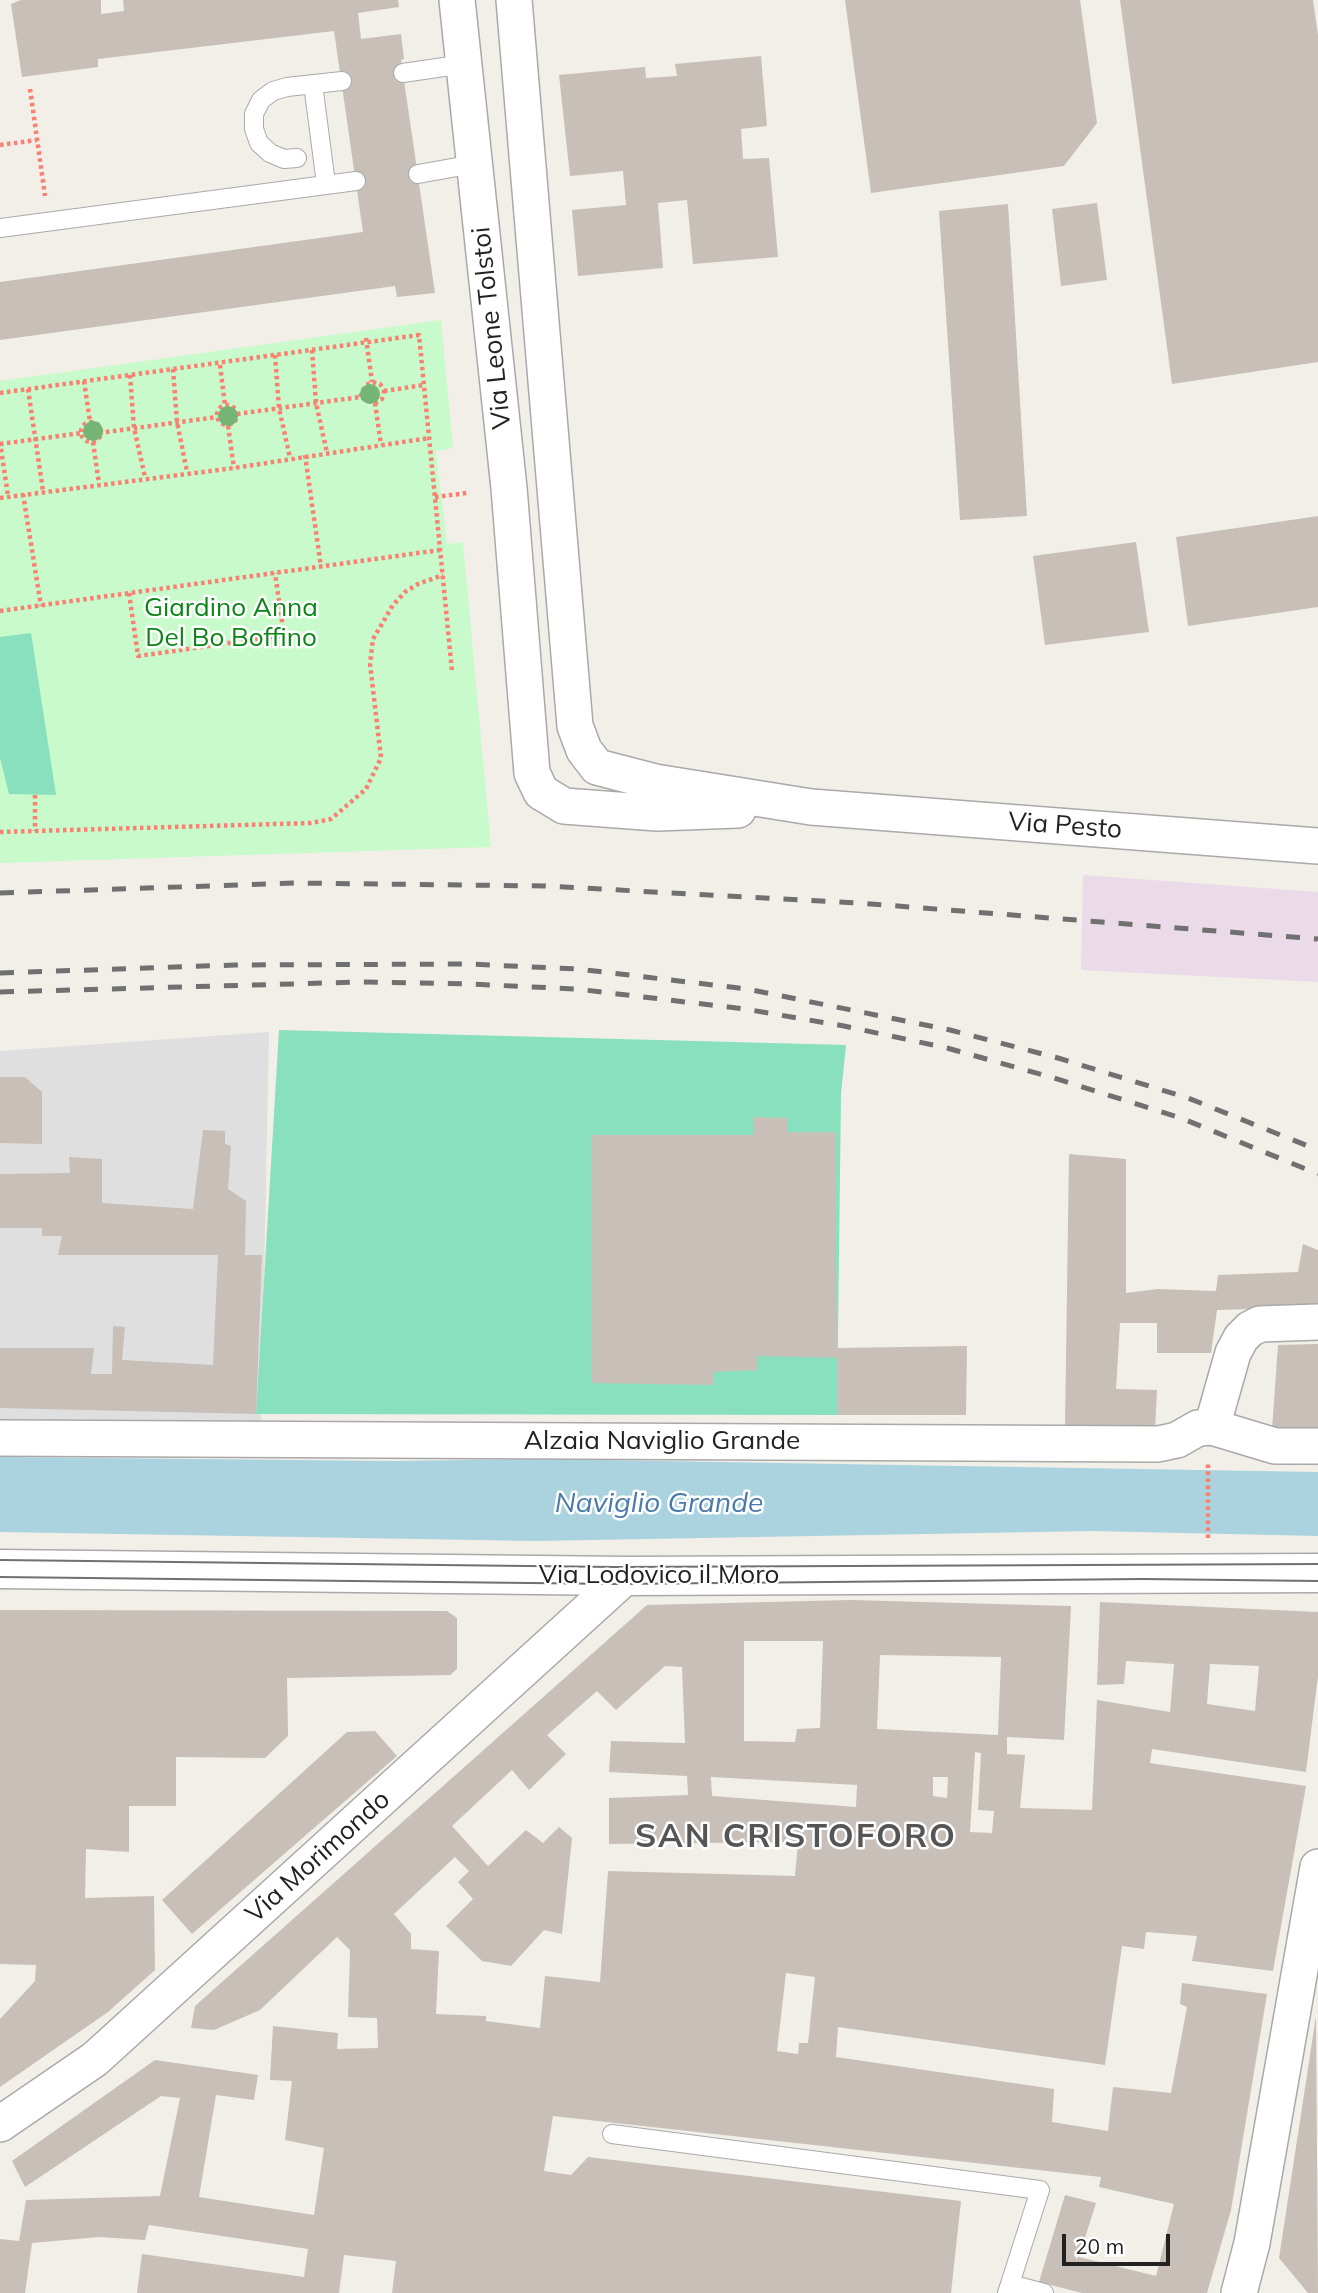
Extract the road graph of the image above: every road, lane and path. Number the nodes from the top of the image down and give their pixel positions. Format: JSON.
{"nodes":[{"id":1,"x":457,"y":0,"type":"edge"},
{"id":2,"x":514,"y":0,"type":"edge"},
{"id":3,"x":464,"y":64,"type":"junction"},
{"id":4,"x":403,"y":73,"type":"dead end"},
{"id":5,"x":342,"y":81,"type":"dead end"},
{"id":6,"x":313,"y":84,"type":"junction"},
{"id":7,"x":30,"y":89,"type":"dead end"},
{"id":8,"x":37,"y":140,"type":"junction"},
{"id":9,"x":0,"y":145,"type":"edge"},
{"id":10,"x":298,"y":158,"type":"dead end"},
{"id":11,"x":474,"y":164,"type":"junction"},
{"id":12,"x":418,"y":174,"type":"dead end"},
{"id":13,"x":356,"y":181,"type":"dead end"},
{"id":14,"x":327,"y":184,"type":"junction"},
{"id":15,"x":48,"y":221,"type":"junction"},
{"id":16,"x":0,"y":228,"type":"edge"},
{"id":17,"x":366,"y":340,"type":"junction"},
{"id":18,"x":312,"y":350,"type":"junction"},
{"id":19,"x":275,"y":355,"type":"junction"},
{"id":20,"x":220,"y":365,"type":"junction"},
{"id":21,"x":173,"y":369,"type":"junction"},
{"id":22,"x":130,"y":375,"type":"junction"},
{"id":23,"x":84,"y":381,"type":"junction"},
{"id":24,"x":372,"y":382,"type":"junction"},
{"id":25,"x":424,"y":386,"type":"junction"},
{"id":26,"x":28,"y":389,"type":"junction"},
{"id":27,"x":384,"y":391,"type":"junction"},
{"id":28,"x":0,"y":393,"type":"edge"},
{"id":29,"x":360,"y":397,"type":"junction"},
{"id":30,"x":316,"y":403,"type":"junction"},
{"id":31,"x":375,"y":403,"type":"junction"},
{"id":32,"x":225,"y":405,"type":"junction"},
{"id":33,"x":279,"y":408,"type":"junction"},
{"id":34,"x":237,"y":414,"type":"junction"},
{"id":35,"x":217,"y":417,"type":"junction"},
{"id":36,"x":90,"y":421,"type":"junction"},
{"id":37,"x":177,"y":422,"type":"junction"},
{"id":38,"x":228,"y":426,"type":"junction"},
{"id":39,"x":134,"y":428,"type":"junction"},
{"id":40,"x":81,"y":433,"type":"junction"},
{"id":41,"x":99,"y":433,"type":"junction"},
{"id":42,"x":429,"y":438,"type":"junction"},
{"id":43,"x":35,"y":439,"type":"junction"},
{"id":44,"x":93,"y":442,"type":"junction"},
{"id":45,"x":0,"y":443,"type":"edge"},
{"id":46,"x":381,"y":445,"type":"junction"},
{"id":47,"x":327,"y":453,"type":"junction"},
{"id":48,"x":304,"y":456,"type":"junction"},
{"id":49,"x":290,"y":458,"type":"junction"},
{"id":50,"x":234,"y":468,"type":"junction"},
{"id":51,"x":187,"y":472,"type":"junction"},
{"id":52,"x":145,"y":477,"type":"junction"},
{"id":53,"x":99,"y":484,"type":"junction"},
{"id":54,"x":43,"y":491,"type":"junction"},
{"id":55,"x":467,"y":493,"type":"dead end"},
{"id":56,"x":23,"y":494,"type":"junction"},
{"id":57,"x":8,"y":496,"type":"junction"},
{"id":58,"x":435,"y":497,"type":"junction"},
{"id":59,"x":0,"y":498,"type":"edge"},
{"id":60,"x":440,"y":550,"type":"junction"},
{"id":61,"x":321,"y":567,"type":"junction"},
{"id":62,"x":275,"y":573,"type":"junction"},
{"id":63,"x":443,"y":575,"type":"junction"},
{"id":64,"x":129,"y":593,"type":"junction"},
{"id":65,"x":40,"y":606,"type":"junction"},
{"id":66,"x":0,"y":611,"type":"edge"},
{"id":67,"x":570,"y":655,"type":"junction"},
{"id":68,"x":522,"y":657,"type":"junction"},
{"id":69,"x":452,"y":671,"type":"dead end"},
{"id":70,"x":597,"y":767,"type":"joint"},
{"id":71,"x":541,"y":792,"type":"joint"},
{"id":72,"x":35,"y":794,"type":"dead end"},
{"id":73,"x":811,"y":807,"type":"junction"},
{"id":74,"x":35,"y":831,"type":"junction"},
{"id":75,"x":0,"y":832,"type":"edge"},
{"id":76,"x":1318,"y":846,"type":"edge"},
{"id":77,"x":1318,"y":1322,"type":"edge"},
{"id":78,"x":1212,"y":1427,"type":"junction"},
{"id":79,"x":0,"y":1438,"type":"edge"},
{"id":80,"x":1318,"y":1446,"type":"edge"},
{"id":81,"x":1208,"y":1462,"type":"dead end"},
{"id":82,"x":1208,"y":1520,"type":"dead end"},
{"id":83,"x":0,"y":1569,"type":"edge"},
{"id":84,"x":1318,"y":1573,"type":"edge"},
{"id":85,"x":626,"y":1576,"type":"junction"},
{"id":86,"x":1318,"y":1867,"type":"edge"},
{"id":87,"x":0,"y":2124,"type":"edge"},
{"id":88,"x":612,"y":2134,"type":"dead end"},
{"id":89,"x":1008,"y":2289,"type":"edge"},
{"id":90,"x":1044,"y":2293,"type":"edge"},
{"id":91,"x":1239,"y":2293,"type":"edge"}],
"edges":[{"from":1,"to":3,"type":"street","name":"Via Leone Tolstoi"},
{"from":2,"to":67,"type":"street","name":"Via Leone Tolstoi"},
{"from":3,"to":4,"type":"lane"},
{"from":3,"to":11,"type":"street","name":"Via Leone Tolstoi"},
{"from":5,"to":6,"type":"lane"},
{"from":6,"to":10,"type":"lane"},
{"from":6,"to":14,"type":"lane"},
{"from":7,"to":8,"type":"path"},
{"from":8,"to":9,"type":"path"},
{"from":8,"to":15,"type":"path"},
{"from":11,"to":12,"type":"lane"},
{"from":11,"to":68,"type":"street","name":"Via Leone Tolstoi"},
{"from":13,"to":14,"type":"lane"},
{"from":14,"to":15,"type":"lane"},
{"from":15,"to":16,"type":"lane"},
{"from":17,"to":18,"type":"path"},
{"from":17,"to":24,"type":"path"},
{"from":17,"to":25,"type":"path"},
{"from":18,"to":19,"type":"path"},
{"from":18,"to":30,"type":"path"},
{"from":19,"to":20,"type":"path"},
{"from":19,"to":33,"type":"path"},
{"from":20,"to":21,"type":"path"},
{"from":20,"to":32,"type":"path"},
{"from":21,"to":22,"type":"path"},
{"from":21,"to":37,"type":"path"},
{"from":22,"to":23,"type":"path"},
{"from":22,"to":39,"type":"path"},
{"from":23,"to":26,"type":"path"},
{"from":23,"to":36,"type":"path"},
{"from":24,"to":27,"type":"path"},
{"from":24,"to":29,"type":"path"},
{"from":25,"to":27,"type":"path"},
{"from":25,"to":42,"type":"path"},
{"from":26,"to":28,"type":"path"},
{"from":26,"to":43,"type":"path"},
{"from":27,"to":31,"type":"path"},
{"from":29,"to":30,"type":"path"},
{"from":29,"to":31,"type":"path"},
{"from":30,"to":33,"type":"path"},
{"from":30,"to":47,"type":"path"},
{"from":31,"to":46,"type":"path"},
{"from":32,"to":34,"type":"path"},
{"from":32,"to":35,"type":"path"},
{"from":33,"to":34,"type":"path"},
{"from":33,"to":49,"type":"path"},
{"from":34,"to":38,"type":"path"},
{"from":35,"to":37,"type":"path"},
{"from":35,"to":38,"type":"path"},
{"from":36,"to":40,"type":"path"},
{"from":36,"to":41,"type":"path"},
{"from":37,"to":39,"type":"path"},
{"from":37,"to":51,"type":"path"},
{"from":38,"to":50,"type":"path"},
{"from":39,"to":41,"type":"path"},
{"from":39,"to":52,"type":"path"},
{"from":40,"to":43,"type":"path"},
{"from":40,"to":44,"type":"path"},
{"from":41,"to":44,"type":"path"},
{"from":42,"to":46,"type":"path"},
{"from":42,"to":58,"type":"path"},
{"from":43,"to":45,"type":"path"},
{"from":43,"to":54,"type":"path"},
{"from":44,"to":53,"type":"path"},
{"from":45,"to":57,"type":"path"},
{"from":46,"to":47,"type":"path"},
{"from":47,"to":48,"type":"path"},
{"from":48,"to":49,"type":"path"},
{"from":48,"to":61,"type":"path"},
{"from":49,"to":50,"type":"path"},
{"from":50,"to":51,"type":"path"},
{"from":51,"to":52,"type":"path"},
{"from":52,"to":53,"type":"path"},
{"from":53,"to":54,"type":"path"},
{"from":54,"to":56,"type":"path"},
{"from":55,"to":58,"type":"path"},
{"from":56,"to":57,"type":"path"},
{"from":56,"to":65,"type":"path"},
{"from":57,"to":59,"type":"path"},
{"from":58,"to":60,"type":"path"},
{"from":60,"to":61,"type":"path"},
{"from":60,"to":63,"type":"path"},
{"from":61,"to":62,"type":"path"},
{"from":62,"to":64,"type":"path"},
{"from":62,"to":64,"type":"path"},
{"from":63,"to":69,"type":"path"},
{"from":63,"to":74,"type":"path"},
{"from":64,"to":65,"type":"path"},
{"from":65,"to":66,"type":"path"},
{"from":67,"to":68,"type":"street"},
{"from":67,"to":70,"type":"street","name":"Via Leone Tolstoi"},
{"from":68,"to":71,"type":"street","name":"Via Leone Tolstoi"},
{"from":70,"to":73,"type":"street","name":"Via Pesto"},
{"from":71,"to":73,"type":"street","name":"Via Pesto"},
{"from":72,"to":74,"type":"path"},
{"from":73,"to":76,"type":"street","name":"Via Pesto"},
{"from":74,"to":75,"type":"path"},
{"from":77,"to":78,"type":"street"},
{"from":78,"to":79,"type":"street","name":"Alzaia Naviglio Grande"},
{"from":78,"to":80,"type":"street"},
{"from":81,"to":82,"type":"path"},
{"from":83,"to":85,"type":"street","name":"Via Lodovico il Moro"},
{"from":84,"to":85,"type":"street","name":"Via Lodovico il Moro"},
{"from":85,"to":87,"type":"street","name":"Via Morimondo"},
{"from":86,"to":91,"type":"street"},
{"from":88,"to":89,"type":"lane"},
{"from":89,"to":90,"type":"lane"}]}
